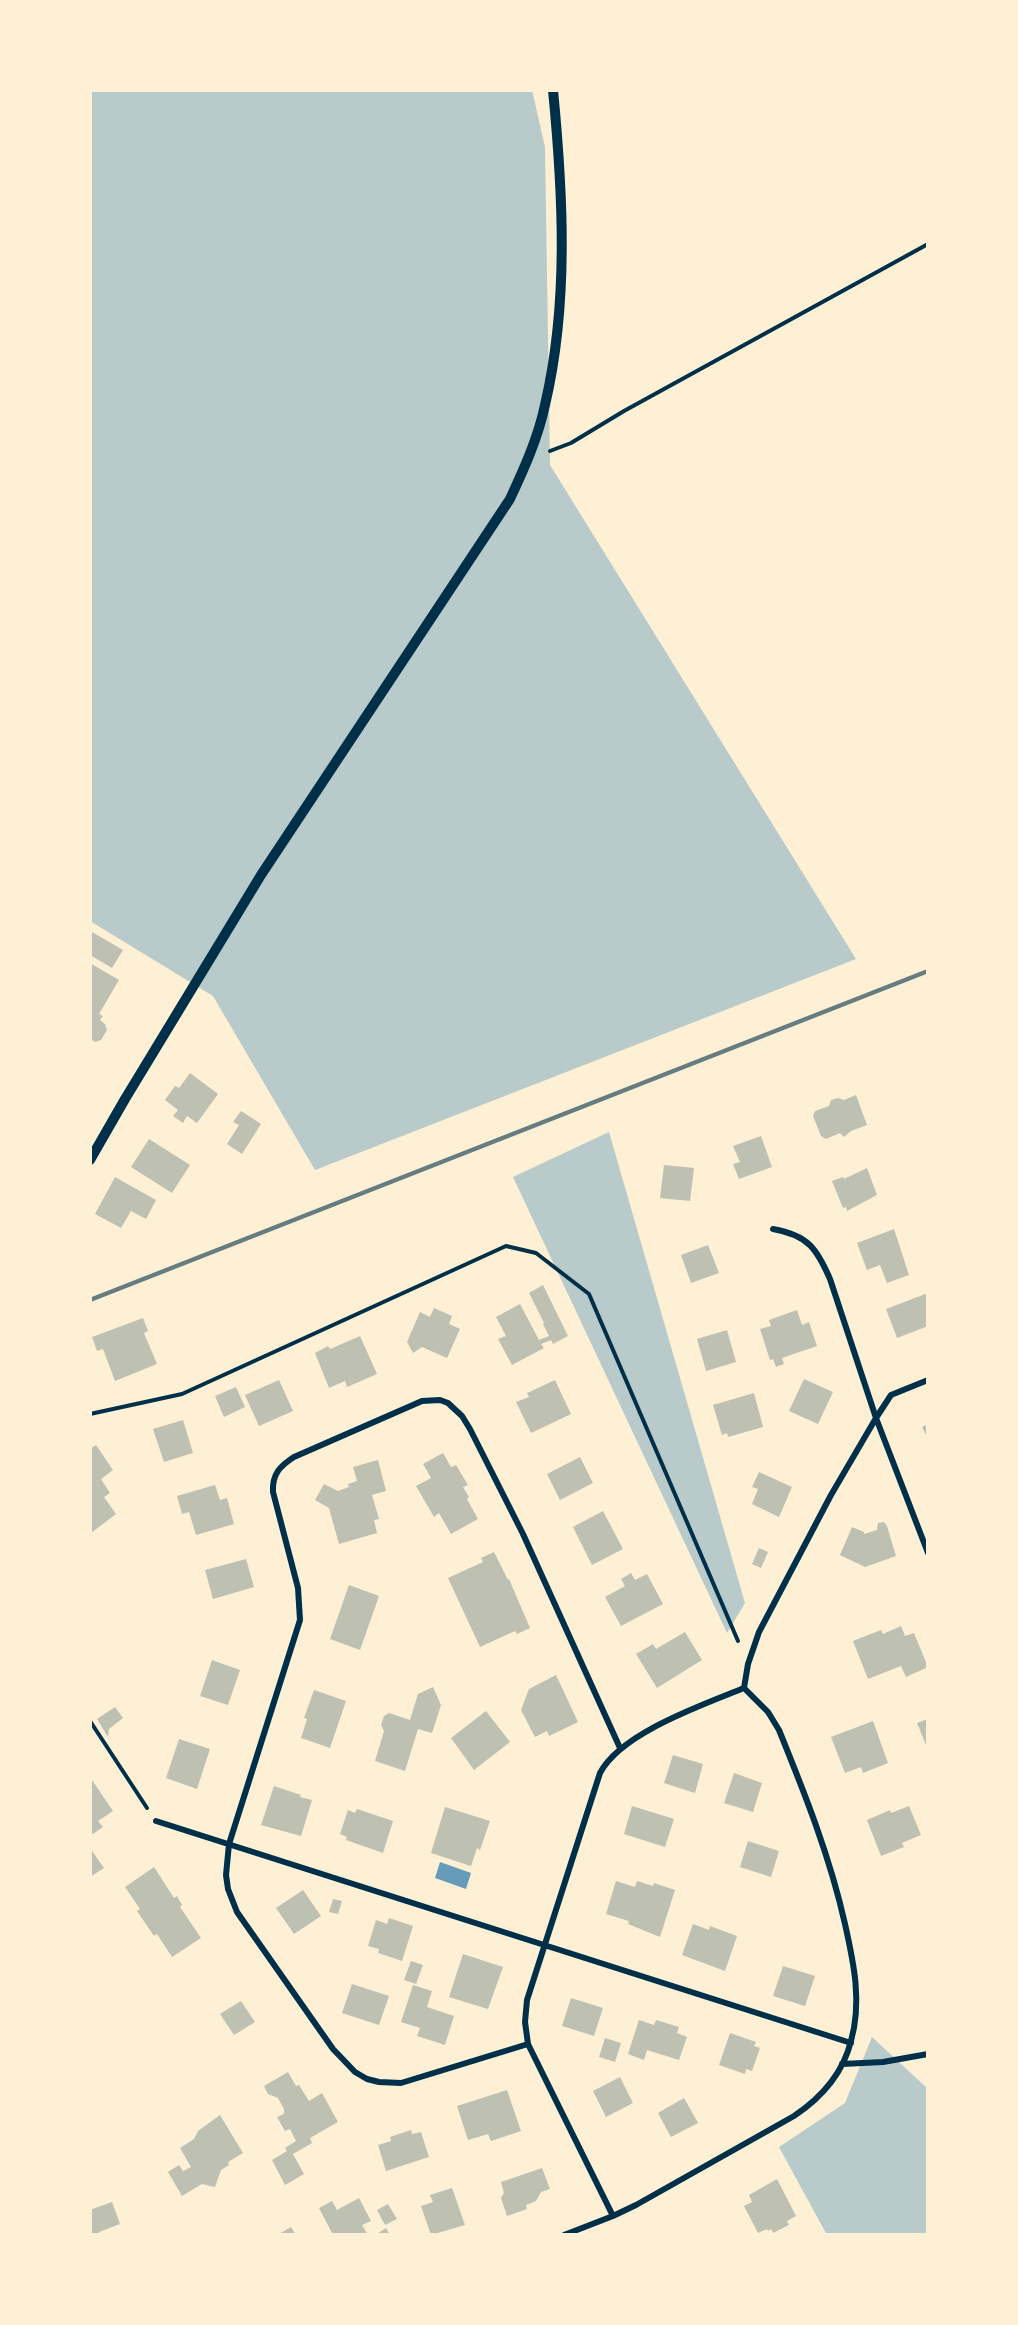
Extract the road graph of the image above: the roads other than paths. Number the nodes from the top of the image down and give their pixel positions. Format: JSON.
{"nodes":[{"id":1,"x":554,"y":90,"type":"edge"},
{"id":2,"x":90,"y":1160,"type":"edge"},
{"id":3,"x":773,"y":1229,"type":"dead end"},
{"id":4,"x":928,"y":1380,"type":"edge"},
{"id":5,"x":876,"y":1418,"type":"junction"},
{"id":6,"x":928,"y":1553,"type":"edge"},
{"id":7,"x":744,"y":1688,"type":"junction"},
{"id":8,"x":620,"y":1748,"type":"junction"},
{"id":9,"x":156,"y":1821,"type":"road end"},
{"id":10,"x":229,"y":1844,"type":"junction"},
{"id":11,"x":544,"y":1945,"type":"junction"},
{"id":12,"x":851,"y":2043,"type":"junction"},
{"id":13,"x":528,"y":2044,"type":"junction"},
{"id":14,"x":928,"y":2054,"type":"edge"},
{"id":15,"x":842,"y":2064,"type":"junction"},
{"id":16,"x":613,"y":2217,"type":"junction"},
{"id":17,"x":564,"y":2235,"type":"edge"}],
"edges":[{"from":1,"to":2,"type":"street"},
{"from":3,"to":5,"type":"street"},
{"from":4,"to":5,"type":"street"},
{"from":5,"to":6,"type":"street"},
{"from":5,"to":7,"type":"street"},
{"from":7,"to":8,"type":"street"},
{"from":7,"to":12,"type":"street"},
{"from":8,"to":10,"type":"street"},
{"from":8,"to":11,"type":"street"},
{"from":9,"to":10,"type":"street"},
{"from":10,"to":11,"type":"street"},
{"from":10,"to":13,"type":"street"},
{"from":11,"to":12,"type":"street"},
{"from":11,"to":13,"type":"street"},
{"from":12,"to":15,"type":"street"},
{"from":13,"to":16,"type":"street"},
{"from":14,"to":15,"type":"street"},
{"from":15,"to":16,"type":"street"},
{"from":16,"to":17,"type":"street"}]}
